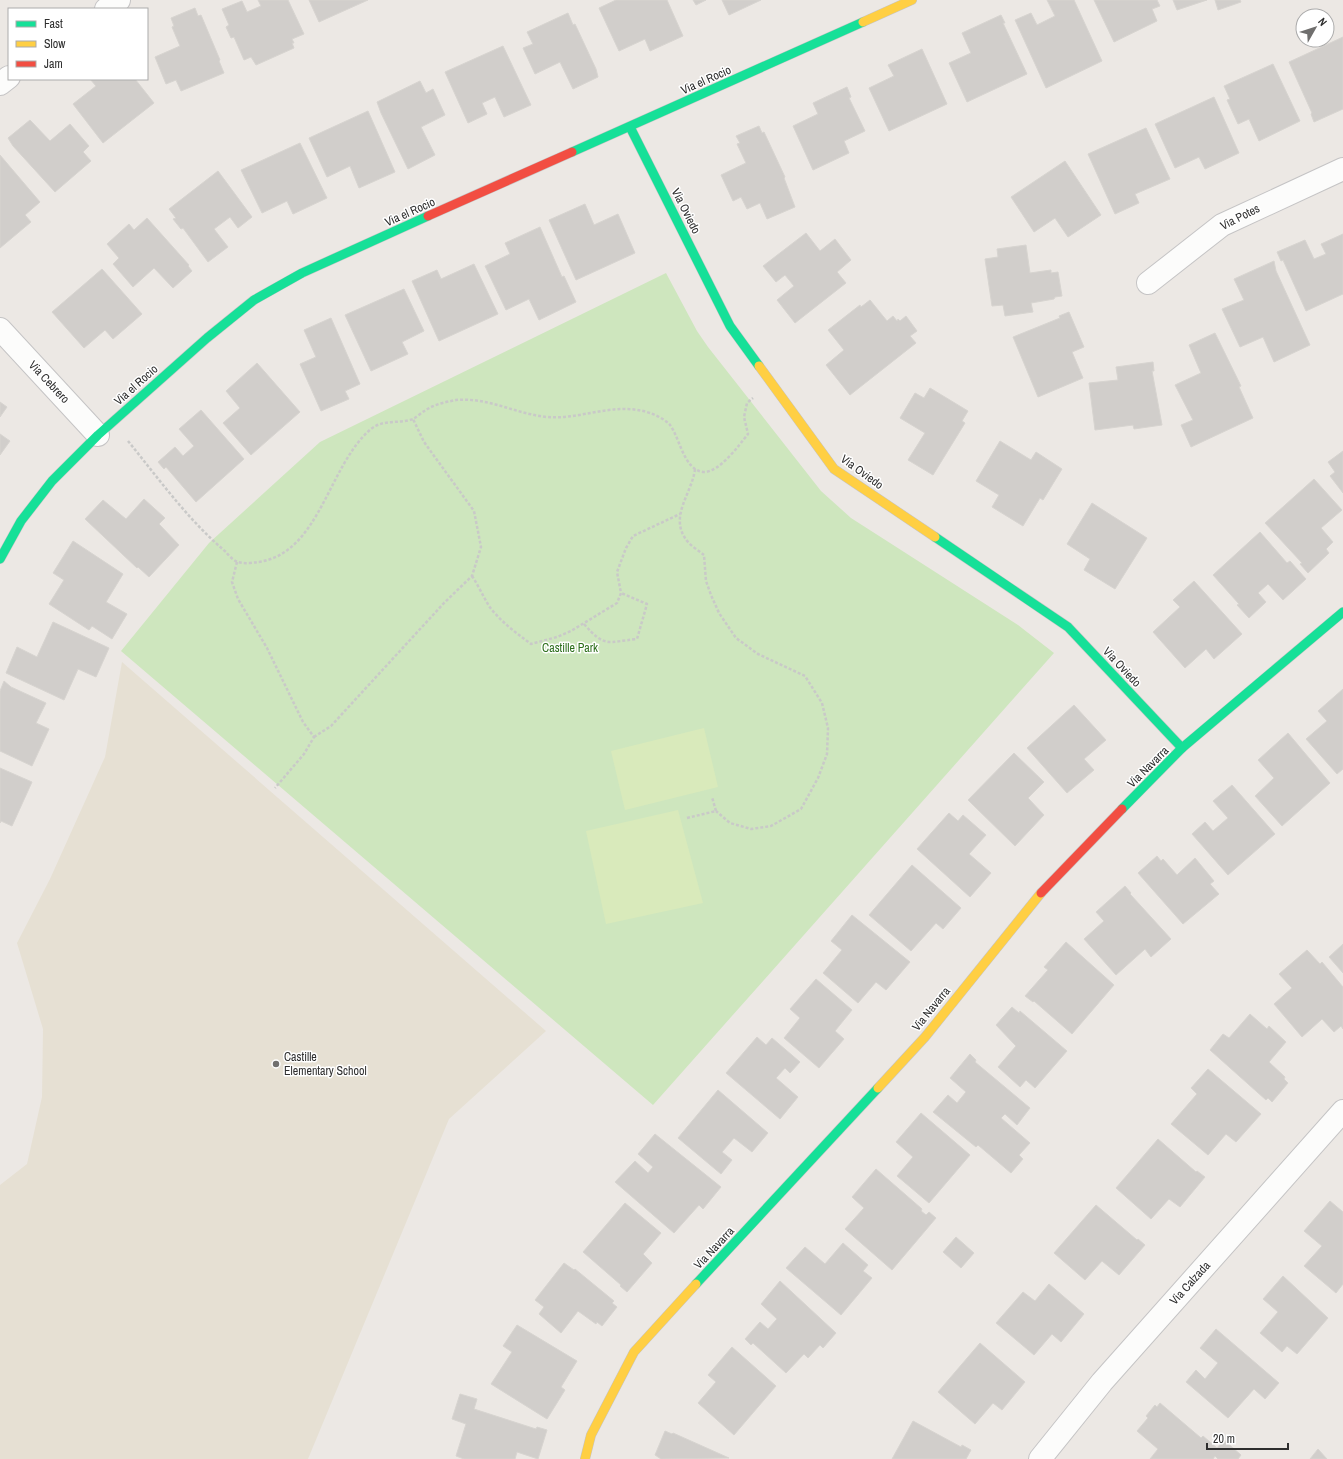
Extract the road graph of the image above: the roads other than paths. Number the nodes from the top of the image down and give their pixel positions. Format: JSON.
{"nodes":[{"id":1,"x":119,"y":0,"type":"edge"},
{"id":2,"x":912,"y":0,"type":"edge"},
{"id":3,"x":107,"y":8,"type":"edge"},
{"id":4,"x":8,"y":78,"type":"edge"},
{"id":5,"x":0,"y":84,"type":"edge"},
{"id":6,"x":630,"y":127,"type":"junction"},
{"id":7,"x":1343,"y":169,"type":"edge"},
{"id":8,"x":1148,"y":283,"type":"dead end"},
{"id":9,"x":0,"y":329,"type":"edge"},
{"id":10,"x":105,"y":429,"type":"junction"},
{"id":11,"x":0,"y":559,"type":"edge"},
{"id":12,"x":1343,"y":612,"type":"edge"},
{"id":13,"x":1182,"y":748,"type":"junction"},
{"id":14,"x":1343,"y":1111,"type":"edge"},
{"id":15,"x":585,"y":1459,"type":"edge"},
{"id":16,"x":1040,"y":1459,"type":"edge"}],
"edges":[{"from":1,"to":3,"type":"street"},
{"from":2,"to":6,"type":"street","name":"Via el Rocio"},
{"from":4,"to":5,"type":"street"},
{"from":6,"to":10,"type":"street","name":"Via el Rocio"},
{"from":6,"to":13,"type":"street","name":"Via Oviedo"},
{"from":7,"to":8,"type":"street","name":"Via Potes"},
{"from":9,"to":10,"type":"street","name":"Via Cebrero"},
{"from":10,"to":11,"type":"street","name":"Via el Rocio"},
{"from":12,"to":13,"type":"street","name":"Via Navarra"},
{"from":13,"to":15,"type":"street","name":"Via Navarra"},
{"from":14,"to":16,"type":"street","name":"Via Calzada"}]}
